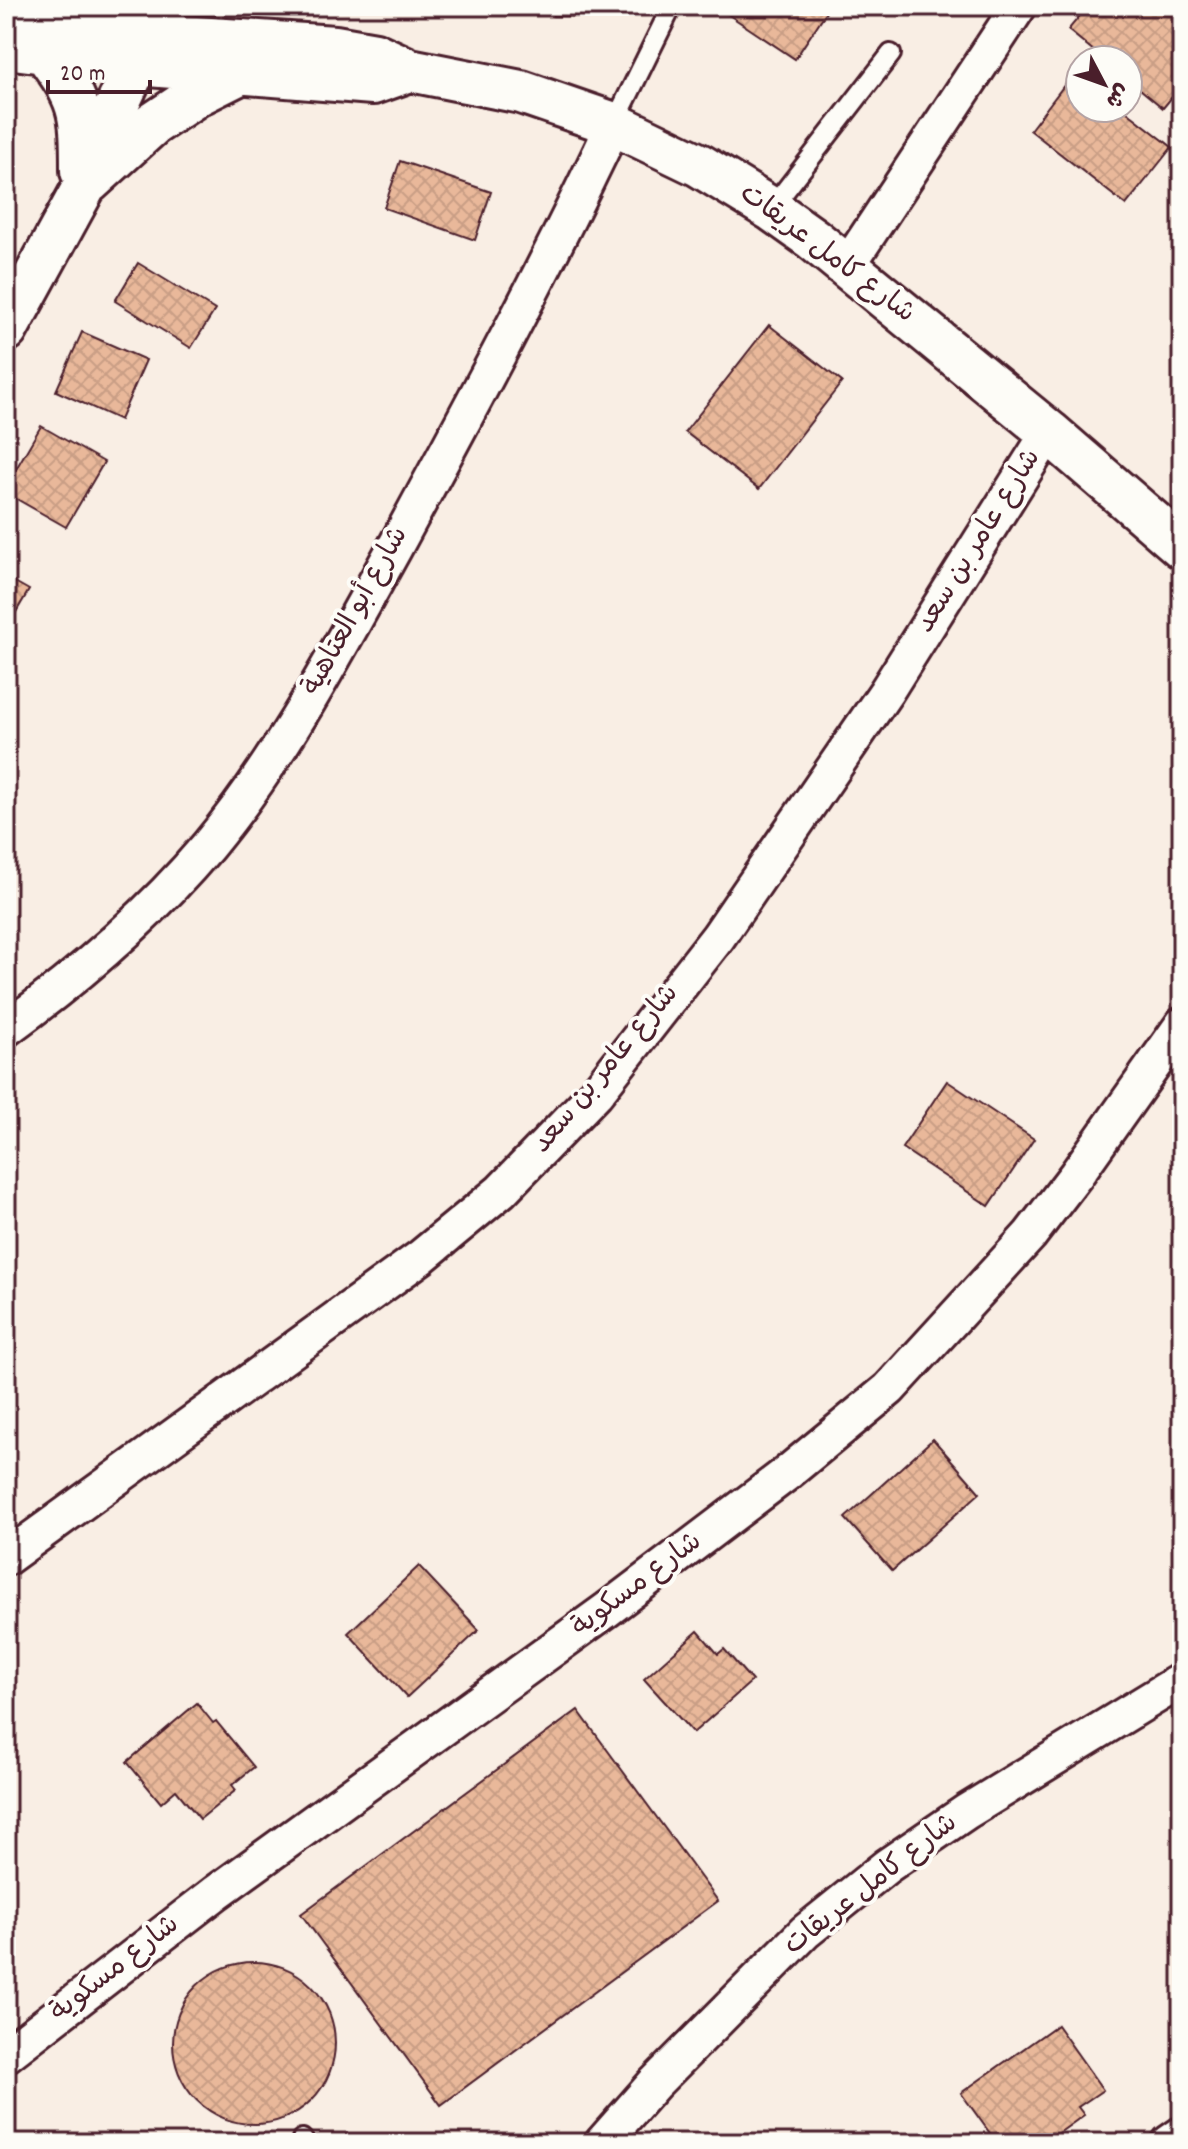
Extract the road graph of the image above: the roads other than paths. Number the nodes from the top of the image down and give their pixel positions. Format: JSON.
{"nodes":[{"id":1,"x":672,"y":6,"type":"edge"},
{"id":2,"x":1019,"y":6,"type":"edge"},
{"id":3,"x":6,"y":16,"type":"edge"},
{"id":4,"x":25,"y":49,"type":"edge"},
{"id":5,"x":143,"y":50,"type":"junction"},
{"id":6,"x":891,"y":54,"type":"dead end"},
{"id":7,"x":410,"y":70,"type":"junction"},
{"id":8,"x":242,"y":72,"type":"junction"},
{"id":9,"x":614,"y":124,"type":"junction"},
{"id":10,"x":83,"y":189,"type":"junction"},
{"id":11,"x":771,"y":209,"type":"junction"},
{"id":12,"x":848,"y":265,"type":"junction"},
{"id":13,"x":6,"y":330,"type":"edge"},
{"id":14,"x":1049,"y":432,"type":"junction"},
{"id":15,"x":1182,"y":547,"type":"edge"},
{"id":16,"x":1182,"y":1025,"type":"edge"},
{"id":17,"x":6,"y":1029,"type":"edge"},
{"id":18,"x":6,"y":1558,"type":"edge"},
{"id":19,"x":1182,"y":1680,"type":"edge"},
{"id":20,"x":6,"y":2055,"type":"edge"},
{"id":21,"x":1182,"y":2134,"type":"edge"},
{"id":22,"x":602,"y":2143,"type":"edge"},
{"id":23,"x":1169,"y":2143,"type":"edge"}],
"edges":[{"from":1,"to":9,"type":"lane"},
{"from":2,"to":12,"type":"street"},
{"from":3,"to":5,"type":"street","name":"شارع كامل عريقات"},
{"from":4,"to":5,"type":"street","name":"شارع كامل عريقات"},
{"from":4,"to":10,"type":"street"},
{"from":5,"to":7,"type":"street","name":"شارع كامل عريقات"},
{"from":5,"to":8,"type":"street","name":"شارع كامل عريقات"},
{"from":5,"to":10,"type":"street"},
{"from":6,"to":11,"type":"lane"},
{"from":7,"to":8,"type":"street","name":"شارع كامل عريقات"},
{"from":7,"to":9,"type":"street","name":"شارع كامل عريقات"},
{"from":8,"to":10,"type":"street"},
{"from":9,"to":11,"type":"street","name":"شارع كامل عريقات"},
{"from":9,"to":17,"type":"street","name":"شارع أبو العتاهية"},
{"from":10,"to":13,"type":"street"},
{"from":11,"to":12,"type":"street","name":"شارع كامل عريقات"},
{"from":12,"to":14,"type":"street","name":"شارع كامل عريقات"},
{"from":14,"to":15,"type":"street","name":"شارع كامل عريقات"},
{"from":14,"to":18,"type":"street","name":"شارع عامر بن سعد"},
{"from":16,"to":20,"type":"street","name":"شارع مسكوية"},
{"from":19,"to":22,"type":"street","name":"شارع كامل عريقات"},
{"from":21,"to":23,"type":"street"}]}
